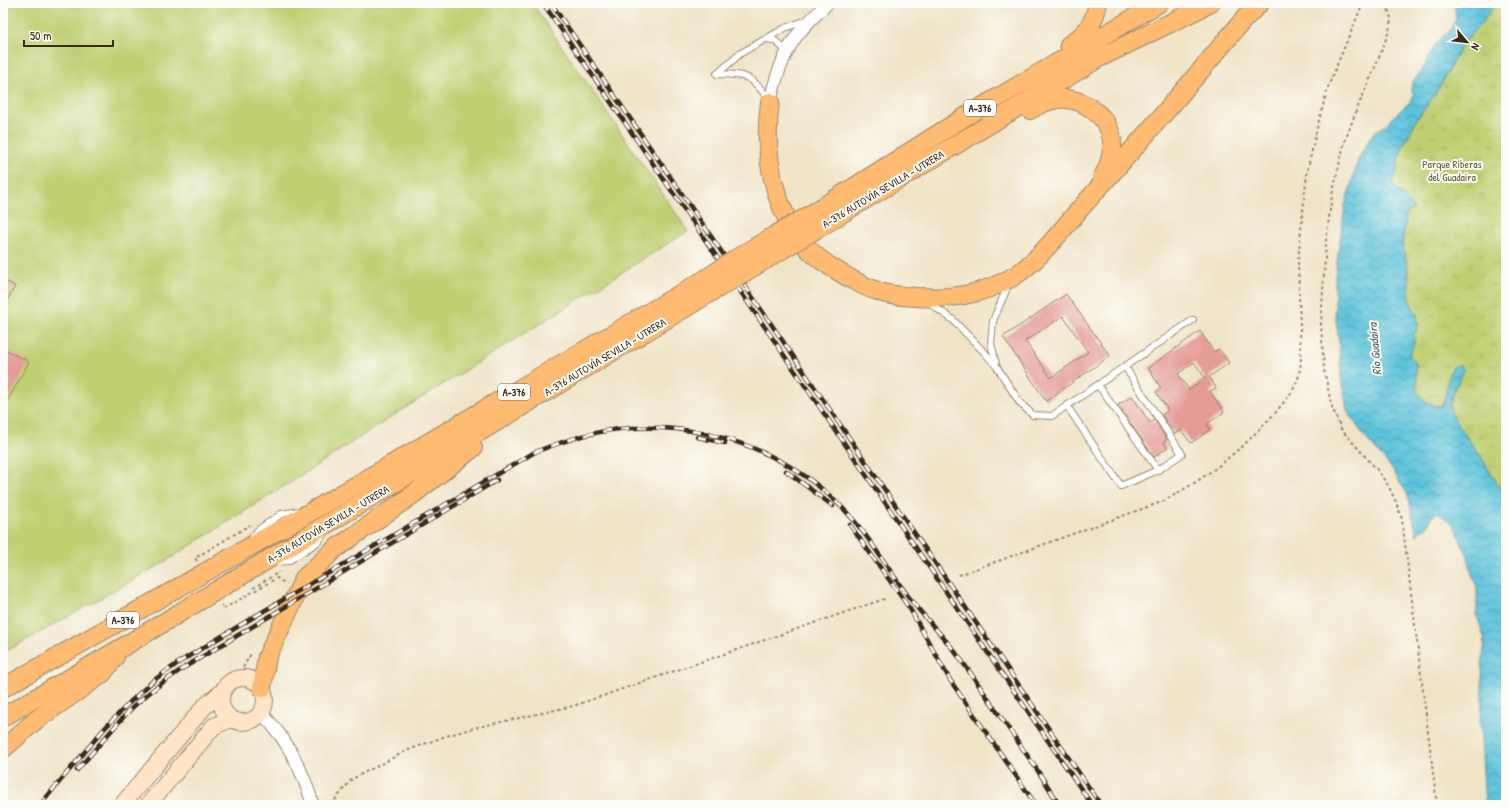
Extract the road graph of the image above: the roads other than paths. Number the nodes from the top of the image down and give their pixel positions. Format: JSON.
{"nodes":[{"id":1,"x":828,"y":3,"type":"edge"},
{"id":2,"x":1098,"y":3,"type":"edge"},
{"id":3,"x":1159,"y":3,"type":"edge"},
{"id":4,"x":1211,"y":3,"type":"edge"},
{"id":5,"x":1260,"y":3,"type":"edge"},
{"id":6,"x":813,"y":18,"type":"junction"},
{"id":7,"x":767,"y":39,"type":"junction"},
{"id":8,"x":788,"y":52,"type":"junction"},
{"id":9,"x":770,"y":102,"type":"junction"},
{"id":10,"x":968,"y":115,"type":"junction"},
{"id":11,"x":942,"y":154,"type":"junction"},
{"id":12,"x":1087,"y":201,"type":"junction"},
{"id":13,"x":810,"y":224,"type":"junction"},
{"id":14,"x":1011,"y":278,"type":"junction"},
{"id":15,"x":711,"y":284,"type":"junction"},
{"id":16,"x":922,"y":297,"type":"junction"},
{"id":17,"x":1193,"y":320,"type":"dead end"},
{"id":18,"x":1125,"y":366,"type":"junction"},
{"id":19,"x":997,"y":367,"type":"junction"},
{"id":20,"x":1098,"y":385,"type":"junction"},
{"id":21,"x":1067,"y":406,"type":"junction"},
{"id":22,"x":494,"y":424,"type":"junction"},
{"id":23,"x":1158,"y":470,"type":"junction"},
{"id":24,"x":123,"y":647,"type":"junction"},
{"id":25,"x":3,"y":688,"type":"edge"},
{"id":26,"x":262,"y":688,"type":"junction"},
{"id":27,"x":222,"y":692,"type":"junction"},
{"id":28,"x":261,"y":713,"type":"junction"},
{"id":29,"x":3,"y":717,"type":"edge"},
{"id":30,"x":231,"y":719,"type":"junction"},
{"id":31,"x":3,"y":749,"type":"edge"},
{"id":32,"x":122,"y":805,"type":"edge"},
{"id":33,"x":148,"y":805,"type":"edge"},
{"id":34,"x":313,"y":805,"type":"edge"}],
"edges":[{"from":1,"to":6,"type":"street"},
{"from":2,"to":10,"type":"main road"},
{"from":3,"to":10,"type":"main road","name":"A-376 AUTOVÍA SEVILLA - UTRERA","number":"A-376"},
{"from":4,"to":11,"type":"main road","name":"A-376 AUTOVÍA SEVILLA - UTRERA","number":"A-376"},
{"from":5,"to":12,"type":"main road"},
{"from":6,"to":7,"type":"lane"},
{"from":6,"to":8,"type":"street"},
{"from":7,"to":8,"type":"lane"},
{"from":7,"to":9,"type":"lane"},
{"from":8,"to":9,"type":"street"},
{"from":9,"to":16,"type":"main road"},
{"from":10,"to":13,"type":"main road","name":"A-376 AUTOVÍA SEVILLA - UTRERA","number":"A-376"},
{"from":11,"to":12,"type":"main road"},
{"from":11,"to":13,"type":"main road","name":"A-376 AUTOVÍA SEVILLA - UTRERA","number":"A-376"},
{"from":12,"to":14,"type":"main road"},
{"from":13,"to":15,"type":"main road","name":"A-376 AUTOVÍA SEVILLA - UTRERA","number":"A-376","bridge":true},
{"from":14,"to":16,"type":"main road"},
{"from":14,"to":19,"type":"lane"},
{"from":15,"to":22,"type":"main road","name":"A-376 AUTOVÍA SEVILLA - UTRERA","number":"A-376"},
{"from":15,"to":25,"type":"main road","name":"A-376 AUTOVÍA SEVILLA - UTRERA","number":"A-376"},
{"from":16,"to":19,"type":"lane"},
{"from":17,"to":18,"type":"lane"},
{"from":18,"to":20,"type":"lane"},
{"from":18,"to":23,"type":"lane"},
{"from":19,"to":21,"type":"lane"},
{"from":20,"to":21,"type":"lane"},
{"from":20,"to":23,"type":"lane"},
{"from":21,"to":23,"type":"lane"},
{"from":22,"to":24,"type":"main road","name":"A-376 AUTOVÍA SEVILLA - UTRERA","number":"A-376"},
{"from":22,"to":26,"type":"main road"},
{"from":24,"to":29,"type":"main road","name":"A-376 AUTOVÍA SEVILLA - UTRERA","number":"A-376"},
{"from":24,"to":31,"type":"main road"},
{"from":26,"to":27,"type":"street"},
{"from":26,"to":28,"type":"street"},
{"from":27,"to":30,"type":"street"},
{"from":27,"to":32,"type":"street"},
{"from":28,"to":30,"type":"street"},
{"from":28,"to":34,"type":"street"},
{"from":30,"to":33,"type":"street"}]}
